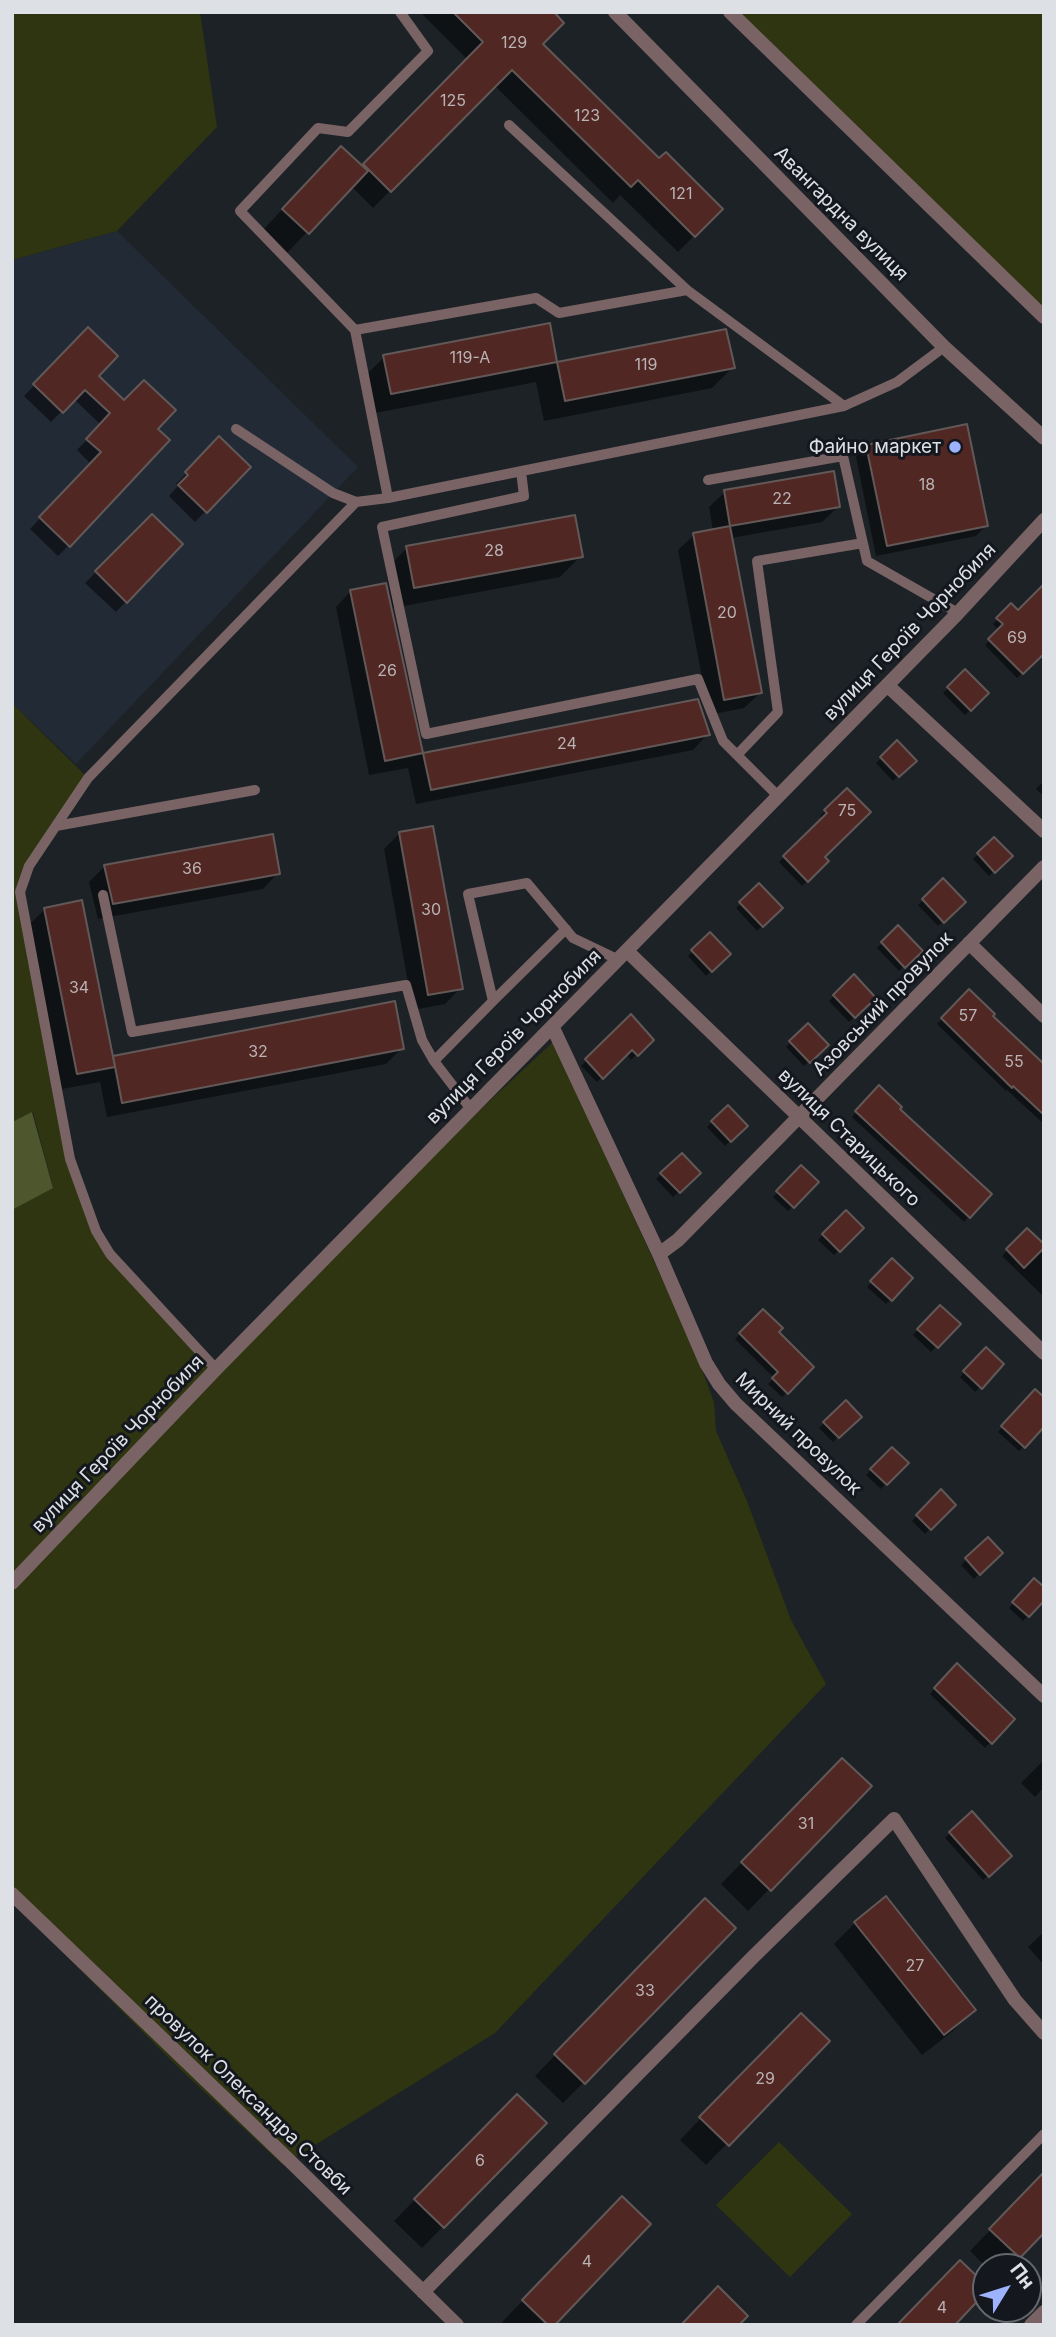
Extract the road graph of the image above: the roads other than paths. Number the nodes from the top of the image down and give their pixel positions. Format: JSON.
{"nodes":[{"id":1,"x":400,"y":12,"type":"edge"},
{"id":2,"x":615,"y":12,"type":"edge"},
{"id":3,"x":730,"y":12,"type":"edge"},
{"id":4,"x":509,"y":125,"type":"dead end"},
{"id":5,"x":687,"y":290,"type":"junction"},
{"id":6,"x":1044,"y":317,"type":"edge"},
{"id":7,"x":355,"y":330,"type":"junction"},
{"id":8,"x":944,"y":347,"type":"junction"},
{"id":9,"x":844,"y":406,"type":"junction"},
{"id":10,"x":236,"y":429,"type":"dead end"},
{"id":11,"x":1044,"y":438,"type":"edge"},
{"id":12,"x":521,"y":471,"type":"junction"},
{"id":13,"x":708,"y":480,"type":"dead end"},
{"id":14,"x":388,"y":498,"type":"junction"},
{"id":15,"x":356,"y":502,"type":"junction"},
{"id":16,"x":1044,"y":520,"type":"edge"},
{"id":17,"x":863,"y":543,"type":"junction"},
{"id":18,"x":958,"y":613,"type":"junction"},
{"id":19,"x":887,"y":685,"type":"junction"},
{"id":20,"x":737,"y":755,"type":"junction"},
{"id":21,"x":255,"y":790,"type":"dead end"},
{"id":22,"x":778,"y":796,"type":"junction"},
{"id":23,"x":56,"y":826,"type":"junction"},
{"id":24,"x":1044,"y":831,"type":"edge"},
{"id":25,"x":1044,"y":867,"type":"edge"},
{"id":26,"x":103,"y":895,"type":"dead end"},
{"id":27,"x":566,"y":929,"type":"junction"},
{"id":28,"x":969,"y":943,"type":"junction"},
{"id":29,"x":623,"y":955,"type":"junction"},
{"id":30,"x":493,"y":1001,"type":"junction"},
{"id":31,"x":1044,"y":1016,"type":"edge"},
{"id":32,"x":552,"y":1028,"type":"junction"},
{"id":33,"x":434,"y":1061,"type":"junction"},
{"id":34,"x":470,"y":1108,"type":"junction"},
{"id":35,"x":799,"y":1117,"type":"junction"},
{"id":36,"x":659,"y":1254,"type":"junction"},
{"id":37,"x":1044,"y":1353,"type":"edge"},
{"id":38,"x":216,"y":1368,"type":"junction"},
{"id":39,"x":12,"y":1583,"type":"edge"},
{"id":40,"x":1044,"y":1696,"type":"edge"},
{"id":41,"x":12,"y":1894,"type":"edge"},
{"id":42,"x":1044,"y":2033,"type":"edge"},
{"id":43,"x":1044,"y":2134,"type":"edge"},
{"id":44,"x":423,"y":2292,"type":"junction"},
{"id":45,"x":1044,"y":2312,"type":"edge"},
{"id":46,"x":457,"y":2325,"type":"edge"},
{"id":47,"x":856,"y":2325,"type":"edge"},
{"id":48,"x":1031,"y":2325,"type":"edge"}],
"edges":[{"from":1,"to":7,"type":"lane"},
{"from":2,"to":8,"type":"street","name":"Авангардна вулиця"},
{"from":3,"to":6,"type":"street"},
{"from":4,"to":5,"type":"lane"},
{"from":5,"to":7,"type":"lane"},
{"from":5,"to":9,"type":"lane"},
{"from":7,"to":14,"type":"lane"},
{"from":8,"to":9,"type":"lane"},
{"from":8,"to":11,"type":"street","name":"Авангардна вулиця"},
{"from":9,"to":12,"type":"lane"},
{"from":10,"to":15,"type":"lane"},
{"from":12,"to":14,"type":"lane"},
{"from":12,"to":20,"type":"lane"},
{"from":13,"to":17,"type":"lane"},
{"from":14,"to":15,"type":"lane"},
{"from":15,"to":23,"type":"lane"},
{"from":16,"to":18,"type":"street","name":"вулиця Героїв Чорнобиля"},
{"from":17,"to":18,"type":"lane"},
{"from":17,"to":20,"type":"lane"},
{"from":18,"to":19,"type":"street","name":"вулиця Героїв Чорнобиля"},
{"from":19,"to":22,"type":"street","name":"вулиця Героїв Чорнобиля"},
{"from":19,"to":24,"type":"street"},
{"from":20,"to":22,"type":"lane"},
{"from":21,"to":23,"type":"lane"},
{"from":22,"to":29,"type":"street","name":"вулиця Героїв Чорнобиля"},
{"from":23,"to":38,"type":"lane"},
{"from":25,"to":28,"type":"street","name":"Азовський провулок"},
{"from":26,"to":33,"type":"lane"},
{"from":27,"to":29,"type":"lane"},
{"from":27,"to":30,"type":"lane"},
{"from":27,"to":30,"type":"lane"},
{"from":28,"to":31,"type":"street"},
{"from":28,"to":35,"type":"street","name":"Азовський провулок"},
{"from":29,"to":32,"type":"street","name":"вулиця Героїв Чорнобиля"},
{"from":29,"to":35,"type":"street","name":"вулиця Старицького"},
{"from":30,"to":33,"type":"lane"},
{"from":32,"to":34,"type":"street","name":"вулиця Героїв Чорнобиля"},
{"from":32,"to":36,"type":"street","name":"Мирний провулок"},
{"from":33,"to":34,"type":"lane"},
{"from":34,"to":38,"type":"street","name":"вулиця Героїв Чорнобиля"},
{"from":35,"to":36,"type":"street","name":"Азовський провулок"},
{"from":35,"to":37,"type":"street","name":"вулиця Старицького"},
{"from":36,"to":40,"type":"street","name":"Мирний провулок"},
{"from":38,"to":39,"type":"street","name":"вулиця Героїв Чорнобиля"},
{"from":41,"to":44,"type":"street","name":"провулок Олександра Стовби"},
{"from":42,"to":44,"type":"street"},
{"from":43,"to":47,"type":"lane"},
{"from":44,"to":46,"type":"street","name":"провулок Олександра Стовби"},
{"from":45,"to":48,"type":"street"}]}
